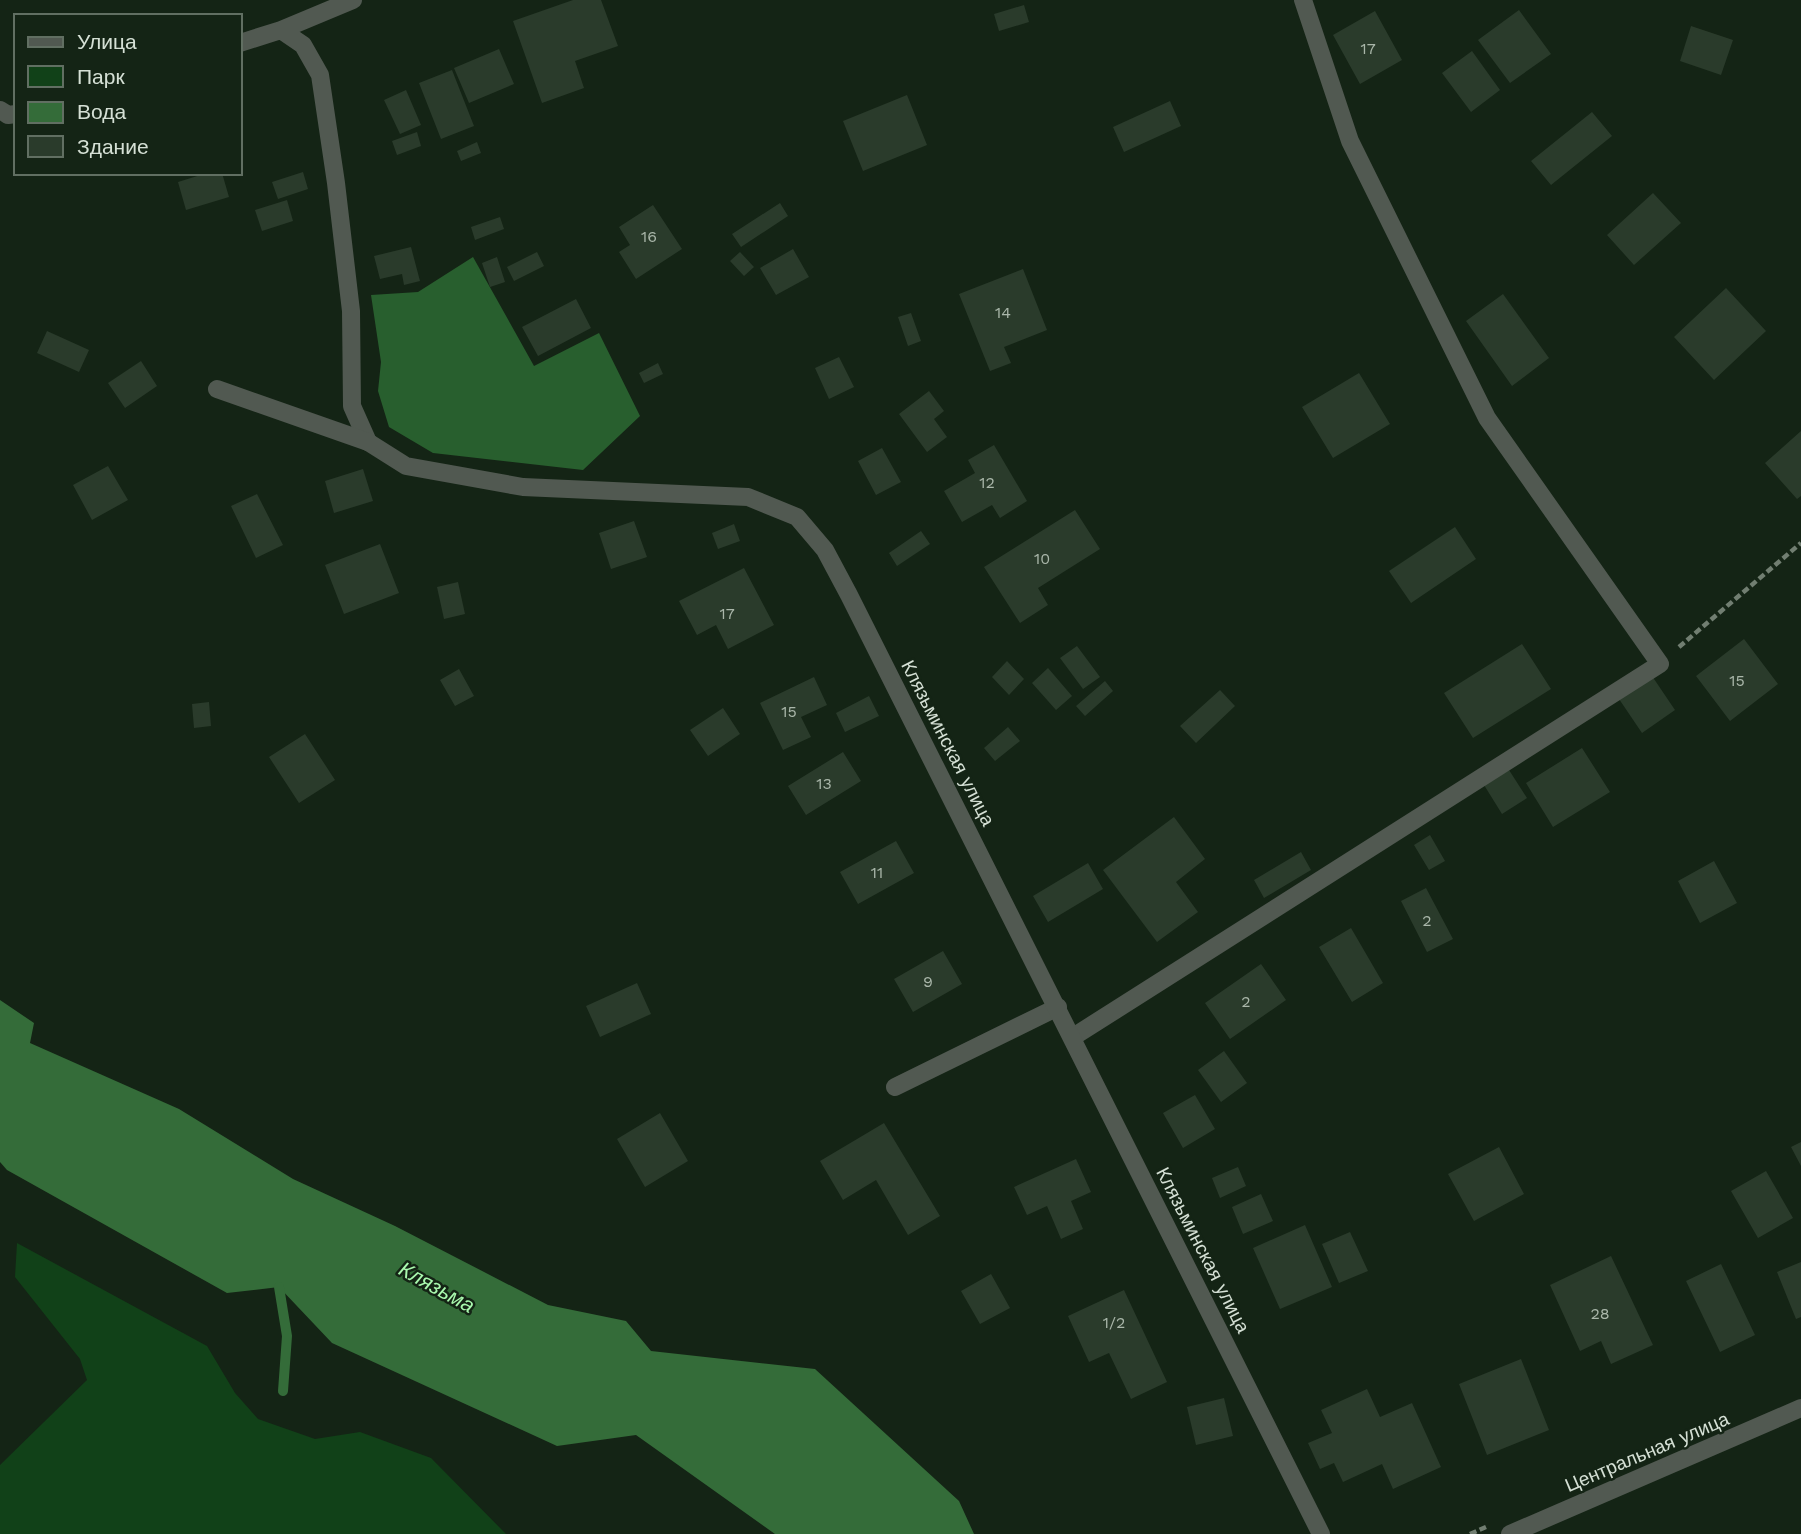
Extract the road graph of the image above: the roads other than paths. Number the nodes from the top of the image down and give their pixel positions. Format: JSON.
{"nodes":[{"id":1,"x":353,"y":0,"type":"edge"},
{"id":2,"x":1303,"y":0,"type":"edge"},
{"id":3,"x":281,"y":30,"type":"junction"},
{"id":4,"x":242,"y":42,"type":"edge"},
{"id":5,"x":216,"y":388,"type":"dead end"},
{"id":6,"x":368,"y":442,"type":"junction"},
{"id":7,"x":1058,"y":1007,"type":"junction"},
{"id":8,"x":1073,"y":1037,"type":"junction"},
{"id":9,"x":895,"y":1087,"type":"dead end"},
{"id":10,"x":1801,"y":1408,"type":"edge"},
{"id":11,"x":1321,"y":1534,"type":"edge"},
{"id":12,"x":1510,"y":1534,"type":"edge"}],
"edges":[{"from":1,"to":3,"type":"street"},
{"from":2,"to":8,"type":"street"},
{"from":3,"to":4,"type":"street"},
{"from":3,"to":6,"type":"street"},
{"from":5,"to":6,"type":"street","name":"Клязьминская улица"},
{"from":6,"to":7,"type":"street","name":"Клязьминская улица"},
{"from":7,"to":8,"type":"street","name":"Клязьминская улица"},
{"from":7,"to":9,"type":"street"},
{"from":8,"to":11,"type":"street","name":"Клязьминская улица"},
{"from":10,"to":12,"type":"street","name":"Центральная улица"}]}
